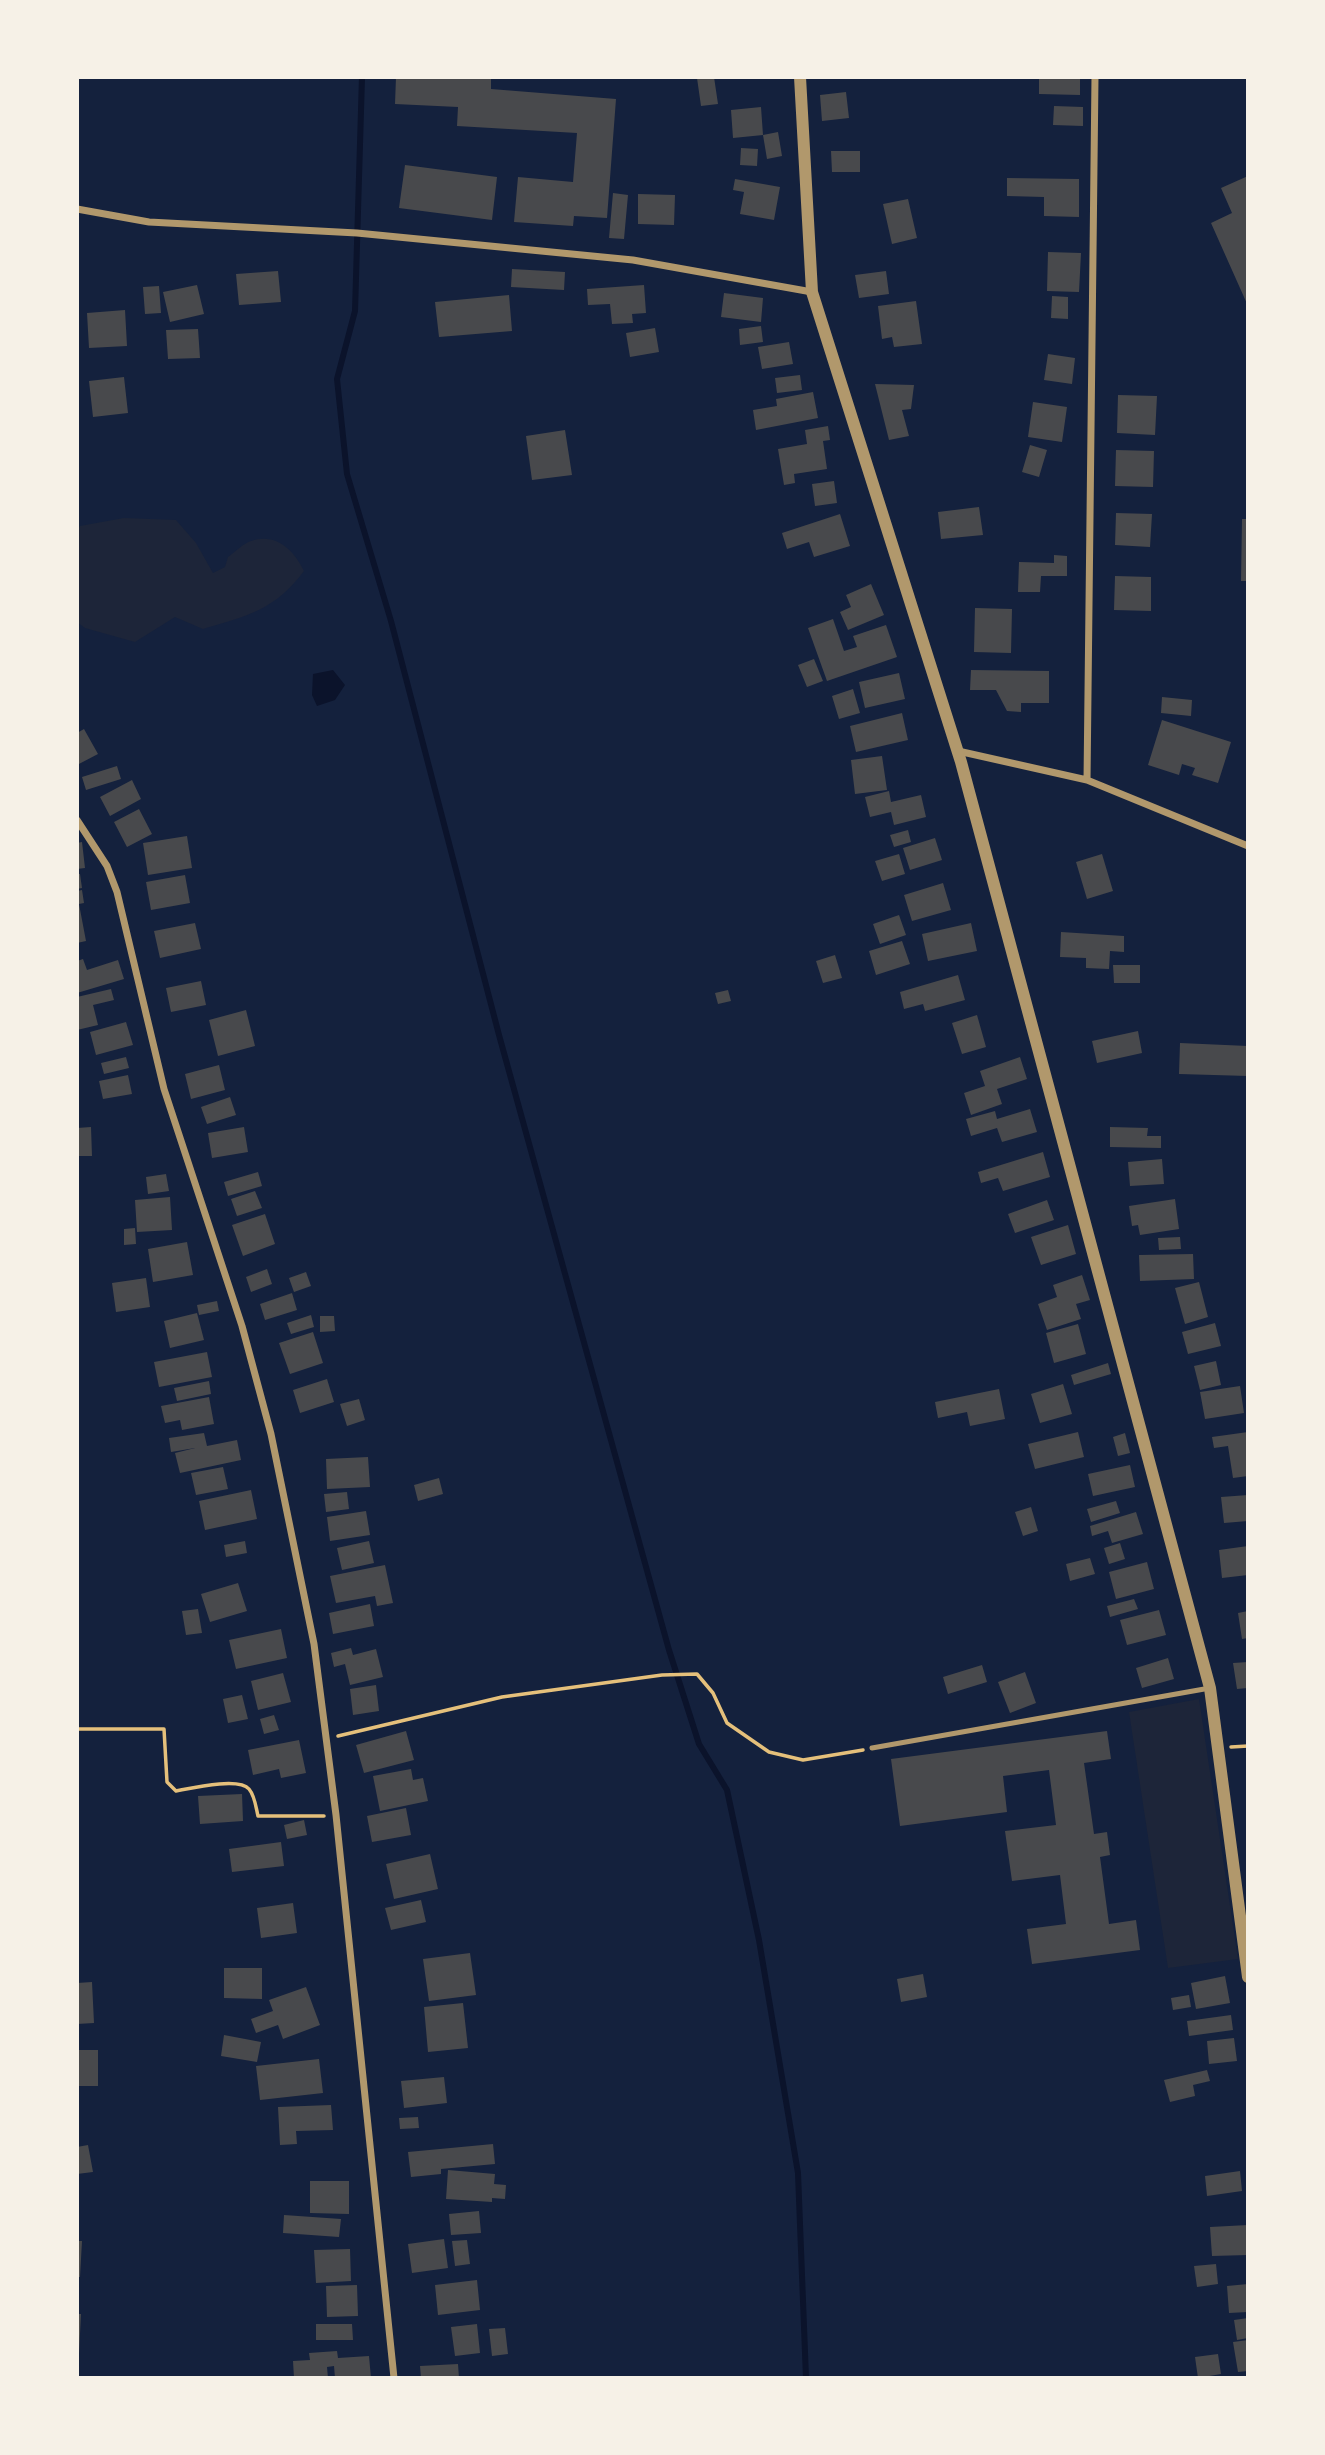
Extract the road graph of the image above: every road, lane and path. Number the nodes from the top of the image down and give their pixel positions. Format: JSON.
{"nodes":[{"id":1,"x":800,"y":77,"type":"edge"},
{"id":2,"x":1095,"y":77,"type":"edge"},
{"id":3,"x":77,"y":209,"type":"edge"},
{"id":4,"x":812,"y":292,"type":"junction"},
{"id":5,"x":957,"y":751,"type":"junction"},
{"id":6,"x":1087,"y":780,"type":"junction"},
{"id":7,"x":77,"y":820,"type":"edge"},
{"id":8,"x":1248,"y":846,"type":"edge"},
{"id":9,"x":1210,"y":1688,"type":"junction"},
{"id":10,"x":77,"y":1729,"type":"edge"},
{"id":11,"x":326,"y":1738,"type":"junction"},
{"id":12,"x":872,"y":1748,"type":"joint"},
{"id":13,"x":336,"y":1815,"type":"junction"},
{"id":14,"x":1248,"y":1977,"type":"edge"},
{"id":15,"x":394,"y":2378,"type":"edge"}],
"edges":[{"from":1,"to":4,"type":"street"},
{"from":2,"to":6,"type":"street"},
{"from":3,"to":4,"type":"street"},
{"from":4,"to":5,"type":"street"},
{"from":5,"to":6,"type":"street"},
{"from":5,"to":9,"type":"street"},
{"from":6,"to":8,"type":"street"},
{"from":7,"to":11,"type":"street"},
{"from":9,"to":12,"type":"lane"},
{"from":9,"to":14,"type":"street"},
{"from":10,"to":13,"type":"path"},
{"from":11,"to":12,"type":"path"},
{"from":11,"to":13,"type":"street"},
{"from":13,"to":15,"type":"street"}]}
